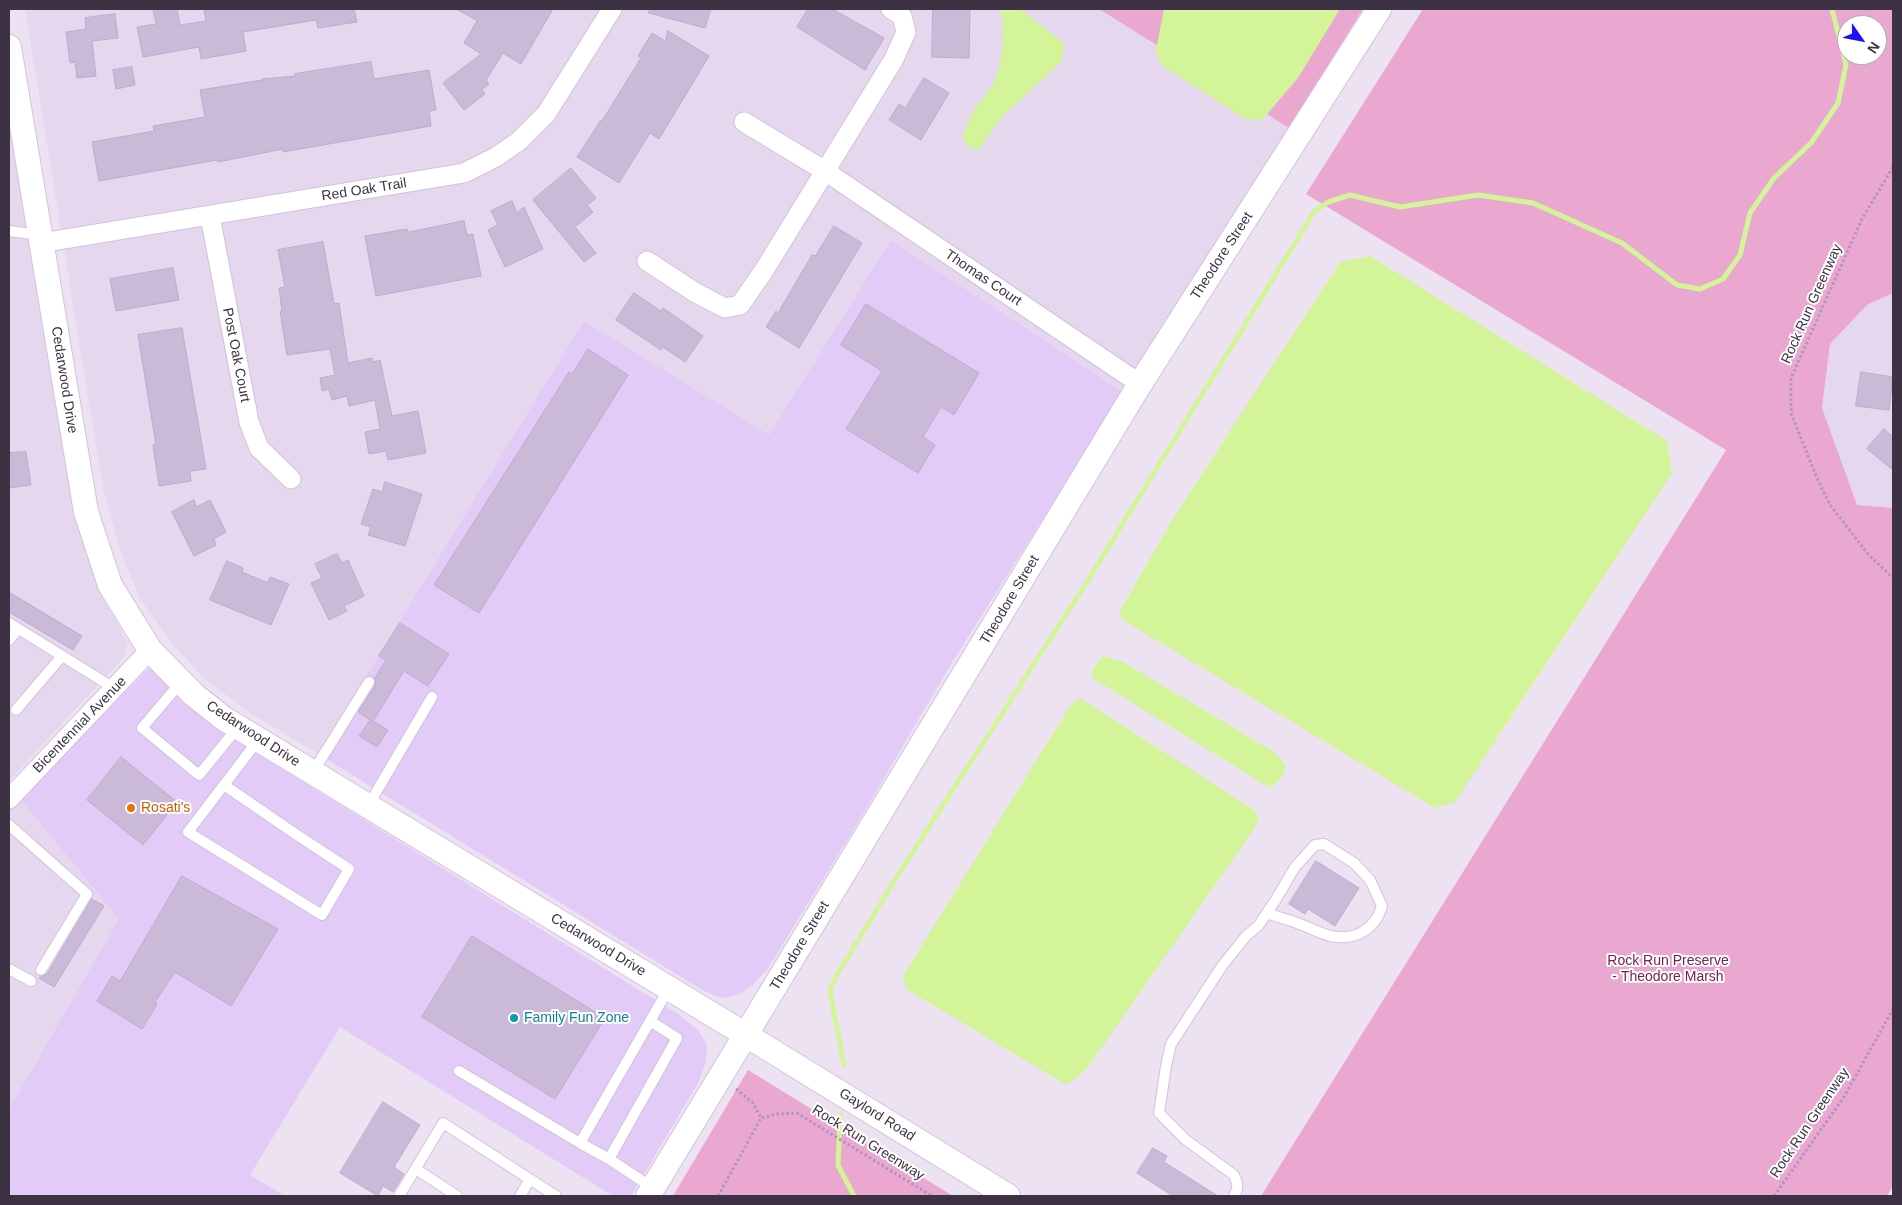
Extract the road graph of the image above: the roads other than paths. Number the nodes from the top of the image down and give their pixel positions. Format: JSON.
{"nodes":[{"id":1,"x":612,"y":9,"type":"edge"},
{"id":2,"x":891,"y":9,"type":"edge"},
{"id":3,"x":1379,"y":9,"type":"edge"},
{"id":4,"x":9,"y":47,"type":"edge"},
{"id":5,"x":14,"y":110,"type":"edge"},
{"id":6,"x":744,"y":122,"type":"dead end"},
{"id":7,"x":825,"y":171,"type":"junction"},
{"id":8,"x":210,"y":216,"type":"junction"},
{"id":9,"x":9,"y":231,"type":"edge"},
{"id":10,"x":40,"y":239,"type":"junction"},
{"id":11,"x":647,"y":261,"type":"dead end"},
{"id":12,"x":1140,"y":384,"type":"junction"},
{"id":13,"x":291,"y":480,"type":"dead end"},
{"id":14,"x":9,"y":623,"type":"edge"},
{"id":15,"x":18,"y":629,"type":"junction"},
{"id":16,"x":9,"y":640,"type":"edge"},
{"id":17,"x":150,"y":650,"type":"junction"},
{"id":18,"x":62,"y":656,"type":"junction"},
{"id":19,"x":181,"y":682,"type":"junction"},
{"id":20,"x":369,"y":682,"type":"dead end"},
{"id":21,"x":114,"y":688,"type":"junction"},
{"id":22,"x":432,"y":697,"type":"dead end"},
{"id":23,"x":16,"y":710,"type":"dead end"},
{"id":24,"x":238,"y":727,"type":"junction"},
{"id":25,"x":259,"y":740,"type":"junction"},
{"id":26,"x":313,"y":772,"type":"junction"},
{"id":27,"x":224,"y":785,"type":"junction"},
{"id":28,"x":9,"y":799,"type":"edge"},
{"id":29,"x":368,"y":806,"type":"junction"},
{"id":30,"x":9,"y":826,"type":"edge"},
{"id":31,"x":1268,"y":912,"type":"junction"},
{"id":32,"x":9,"y":969,"type":"edge"},
{"id":33,"x":41,"y":970,"type":"dead end"},
{"id":34,"x":31,"y":981,"type":"dead end"},
{"id":35,"x":669,"y":988,"type":"junction"},
{"id":36,"x":650,"y":1021,"type":"junction"},
{"id":37,"x":746,"y":1035,"type":"junction"},
{"id":38,"x":459,"y":1071,"type":"dead end"},
{"id":39,"x":580,"y":1142,"type":"junction"},
{"id":40,"x":609,"y":1159,"type":"junction"},
{"id":41,"x":416,"y":1169,"type":"junction"},
{"id":42,"x":530,"y":1179,"type":"junction"},
{"id":43,"x":650,"y":1192,"type":"edge"},
{"id":44,"x":399,"y":1196,"type":"edge"},
{"id":45,"x":457,"y":1196,"type":"edge"},
{"id":46,"x":520,"y":1196,"type":"edge"},
{"id":47,"x":556,"y":1196,"type":"edge"},
{"id":48,"x":1008,"y":1196,"type":"edge"},
{"id":49,"x":1234,"y":1196,"type":"edge"}],
"edges":[{"from":1,"to":8,"type":"street","name":"Red Oak Trail"},
{"from":2,"to":7,"type":"street"},
{"from":3,"to":12,"type":"street","name":"Theodore Street"},
{"from":4,"to":5,"type":"street","name":"Cedarwood Drive"},
{"from":5,"to":10,"type":"street","name":"Cedarwood Drive"},
{"from":6,"to":7,"type":"street","name":"Thomas Court"},
{"from":7,"to":11,"type":"street"},
{"from":7,"to":12,"type":"street","name":"Thomas Court"},
{"from":8,"to":10,"type":"street","name":"Red Oak Trail"},
{"from":8,"to":13,"type":"street","name":"Post Oak Court"},
{"from":9,"to":10,"type":"lane"},
{"from":10,"to":17,"type":"street","name":"Cedarwood Drive"},
{"from":12,"to":37,"type":"street","name":"Theodore Street"},
{"from":14,"to":15,"type":"lane"},
{"from":15,"to":16,"type":"lane"},
{"from":15,"to":18,"type":"lane"},
{"from":17,"to":19,"type":"street","name":"Cedarwood Drive"},
{"from":17,"to":21,"type":"street","name":"Bicentennial Avenue"},
{"from":18,"to":21,"type":"lane"},
{"from":18,"to":23,"type":"lane"},
{"from":19,"to":24,"type":"street","name":"Cedarwood Drive"},
{"from":19,"to":24,"type":"lane"},
{"from":20,"to":26,"type":"lane"},
{"from":21,"to":28,"type":"street","name":"Bicentennial Avenue"},
{"from":22,"to":29,"type":"lane"},
{"from":24,"to":25,"type":"street","name":"Cedarwood Drive"},
{"from":25,"to":26,"type":"street","name":"Cedarwood Drive"},
{"from":25,"to":27,"type":"lane"},
{"from":26,"to":29,"type":"street","name":"Cedarwood Drive"},
{"from":27,"to":27,"type":"lane"},
{"from":29,"to":35,"type":"street","name":"Cedarwood Drive"},
{"from":30,"to":33,"type":"lane"},
{"from":31,"to":31,"type":"lane"},
{"from":31,"to":49,"type":"lane"},
{"from":32,"to":34,"type":"lane"},
{"from":35,"to":36,"type":"lane"},
{"from":35,"to":37,"type":"street","name":"Cedarwood Drive"},
{"from":36,"to":39,"type":"lane"},
{"from":36,"to":40,"type":"lane"},
{"from":37,"to":43,"type":"street","name":"Theodore Street"},
{"from":37,"to":48,"type":"street","name":"Gaylord Road"},
{"from":38,"to":39,"type":"lane"},
{"from":39,"to":40,"type":"lane"},
{"from":40,"to":43,"type":"lane"},
{"from":41,"to":42,"type":"lane"},
{"from":41,"to":44,"type":"lane"},
{"from":41,"to":45,"type":"lane"},
{"from":42,"to":46,"type":"lane"},
{"from":42,"to":47,"type":"lane"}]}
